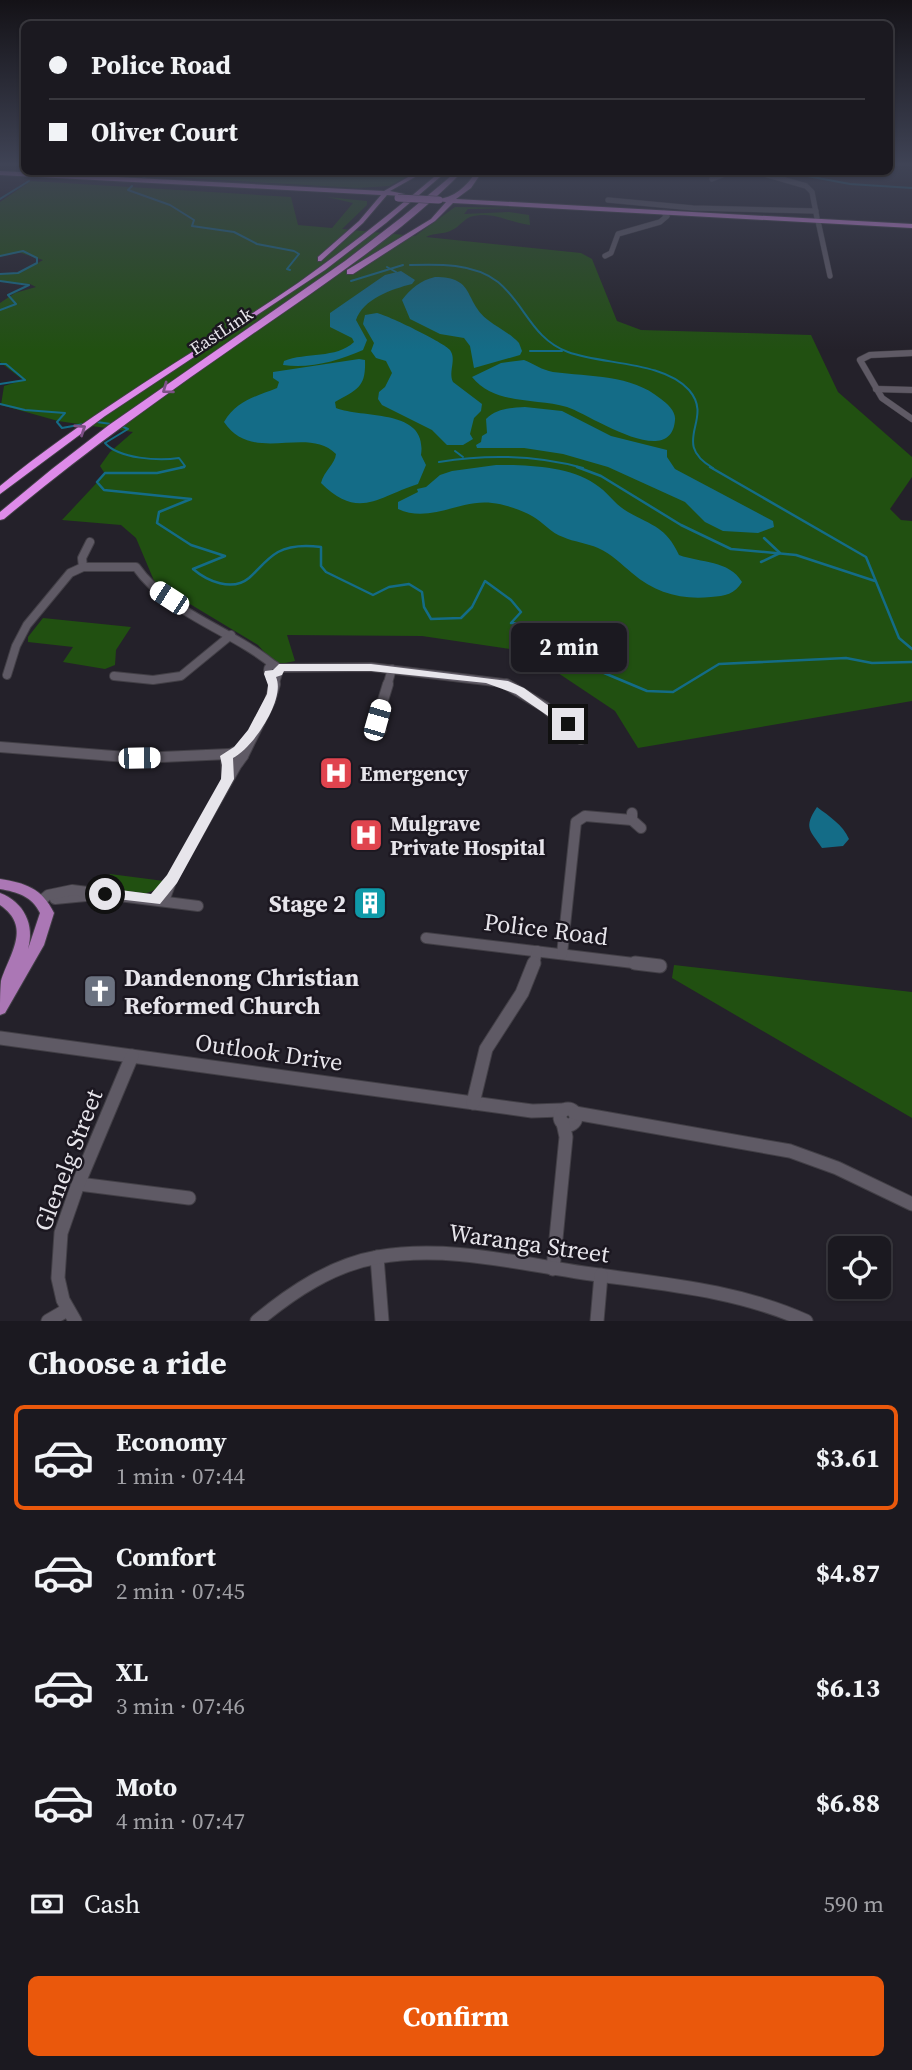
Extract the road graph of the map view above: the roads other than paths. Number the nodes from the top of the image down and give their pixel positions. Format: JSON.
{"nodes":[{"id":1,"x":355,"y":227,"type":"edge"},
{"id":2,"x":378,"y":227,"type":"edge"},
{"id":3,"x":396,"y":227,"type":"edge"},
{"id":4,"x":422,"y":227,"type":"edge"},
{"id":5,"x":645,"y":227,"type":"edge"},
{"id":6,"x":819,"y":227,"type":"edge"},
{"id":7,"x":604,"y":256,"type":"dead end"},
{"id":8,"x":821,"y":276,"type":"dead end"},
{"id":9,"x":283,"y":296,"type":"junction"},
{"id":10,"x":305,"y":296,"type":"junction"},
{"id":11,"x":912,"y":353,"type":"edge"},
{"id":12,"x":853,"y":354,"type":"dead end"},
{"id":13,"x":863,"y":356,"type":"junction"},
{"id":14,"x":876,"y":389,"type":"junction"},
{"id":15,"x":912,"y":390,"type":"edge"},
{"id":16,"x":142,"y":407,"type":"joint"},
{"id":17,"x":912,"y":419,"type":"edge"},
{"id":18,"x":44,"y":456,"type":"joint"},
{"id":19,"x":41,"y":482,"type":"junction"},
{"id":20,"x":0,"y":491,"type":"edge"},
{"id":21,"x":0,"y":517,"type":"edge"},
{"id":22,"x":0,"y":526,"type":"edge"},
{"id":23,"x":90,"y":542,"type":"dead end"},
{"id":24,"x":83,"y":567,"type":"junction"},
{"id":25,"x":231,"y":635,"type":"junction"},
{"id":26,"x":264,"y":657,"type":"joint"},
{"id":27,"x":392,"y":669,"type":"junction"},
{"id":28,"x":275,"y":670,"type":"junction"},
{"id":29,"x":7,"y":675,"type":"dead end"},
{"id":30,"x":114,"y":676,"type":"dead end"},
{"id":31,"x":382,"y":730,"type":"dead end"},
{"id":32,"x":581,"y":739,"type":"dead end"},
{"id":33,"x":0,"y":747,"type":"edge"},
{"id":34,"x":233,"y":758,"type":"junction"},
{"id":35,"x":635,"y":820,"type":"dead end"},
{"id":36,"x":0,"y":884,"type":"edge"},
{"id":37,"x":0,"y":898,"type":"edge"},
{"id":38,"x":41,"y":901,"type":"junction"},
{"id":39,"x":159,"y":901,"type":"junction"},
{"id":40,"x":198,"y":906,"type":"dead end"},
{"id":41,"x":19,"y":911,"type":"junction"},
{"id":42,"x":426,"y":937,"type":"dead end"},
{"id":43,"x":537,"y":951,"type":"junction"},
{"id":44,"x":562,"y":954,"type":"junction"},
{"id":45,"x":660,"y":966,"type":"dead end"},
{"id":46,"x":0,"y":999,"type":"edge"},
{"id":47,"x":0,"y":1009,"type":"edge"},
{"id":48,"x":0,"y":1038,"type":"edge"},
{"id":49,"x":132,"y":1056,"type":"junction"},
{"id":50,"x":473,"y":1103,"type":"junction"},
{"id":51,"x":568,"y":1121,"type":"junction"},
{"id":52,"x":79,"y":1184,"type":"junction"},
{"id":53,"x":189,"y":1198,"type":"dead end"},
{"id":54,"x":912,"y":1204,"type":"edge"},
{"id":55,"x":377,"y":1257,"type":"junction"},
{"id":56,"x":553,"y":1269,"type":"junction"},
{"id":57,"x":601,"y":1275,"type":"junction"},
{"id":58,"x":71,"y":1315,"type":"edge"},
{"id":59,"x":48,"y":1321,"type":"edge"},
{"id":60,"x":257,"y":1321,"type":"edge"},
{"id":61,"x":382,"y":1321,"type":"edge"},
{"id":62,"x":597,"y":1321,"type":"edge"},
{"id":63,"x":806,"y":1321,"type":"edge"}],
"edges":[{"from":1,"to":9,"type":"highway"},
{"from":2,"to":9,"type":"highway","name":"EastLink"},
{"from":3,"to":10,"type":"highway","name":"EastLink"},
{"from":4,"to":10,"type":"highway"},
{"from":5,"to":7,"type":"street"},
{"from":6,"to":8,"type":"street"},
{"from":18,"to":9,"type":"highway","name":"EastLink","one_way":true},
{"from":10,"to":16,"type":"highway","name":"EastLink","one_way":true},
{"from":11,"to":13,"type":"street"},
{"from":12,"to":13,"type":"street"},
{"from":13,"to":14,"type":"street"},
{"from":14,"to":15,"type":"street"},
{"from":14,"to":17,"type":"street"},
{"from":16,"to":19,"type":"highway","name":"EastLink"},
{"from":18,"to":20,"type":"highway","name":"EastLink"},
{"from":19,"to":21,"type":"highway","name":"EastLink"},
{"from":19,"to":22,"type":"highway"},
{"from":23,"to":24,"type":"street"},
{"from":24,"to":25,"type":"street"},
{"from":24,"to":29,"type":"street"},
{"from":25,"to":26,"type":"street"},
{"from":25,"to":30,"type":"street"},
{"from":26,"to":28,"type":"street"},
{"from":27,"to":28,"type":"street"},
{"from":27,"to":31,"type":"street"},
{"from":27,"to":32,"type":"street"},
{"from":28,"to":34,"type":"street"},
{"from":33,"to":34,"type":"street"},
{"from":34,"to":39,"type":"street"},
{"from":35,"to":44,"type":"street"},
{"from":36,"to":38,"type":"main road"},
{"from":37,"to":41,"type":"main road"},
{"from":38,"to":39,"type":"street"},
{"from":38,"to":41,"type":"main road"},
{"from":38,"to":47,"type":"main road"},
{"from":39,"to":40,"type":"street"},
{"from":41,"to":46,"type":"main road"},
{"from":42,"to":43,"type":"street","name":"Police Road"},
{"from":43,"to":44,"type":"street","name":"Police Road"},
{"from":43,"to":50,"type":"street"},
{"from":44,"to":45,"type":"street","name":"Police Road"},
{"from":48,"to":49,"type":"street","name":"Outlook Drive"},
{"from":49,"to":50,"type":"street","name":"Outlook Drive"},
{"from":49,"to":52,"type":"street","name":"Glenelg Street"},
{"from":50,"to":51,"type":"street","name":"Outlook Drive"},
{"from":51,"to":54,"type":"street","name":"Outlook Drive"},
{"from":51,"to":56,"type":"street"},
{"from":52,"to":53,"type":"street"},
{"from":52,"to":58,"type":"street","name":"Glenelg Street"},
{"from":55,"to":56,"type":"street","name":"Waranga Street"},
{"from":55,"to":60,"type":"street","name":"Waranga Street"},
{"from":55,"to":61,"type":"street"},
{"from":56,"to":57,"type":"street","name":"Waranga Street"},
{"from":57,"to":62,"type":"street"},
{"from":57,"to":63,"type":"street","name":"Waranga Street"},
{"from":58,"to":59,"type":"street"}]}
